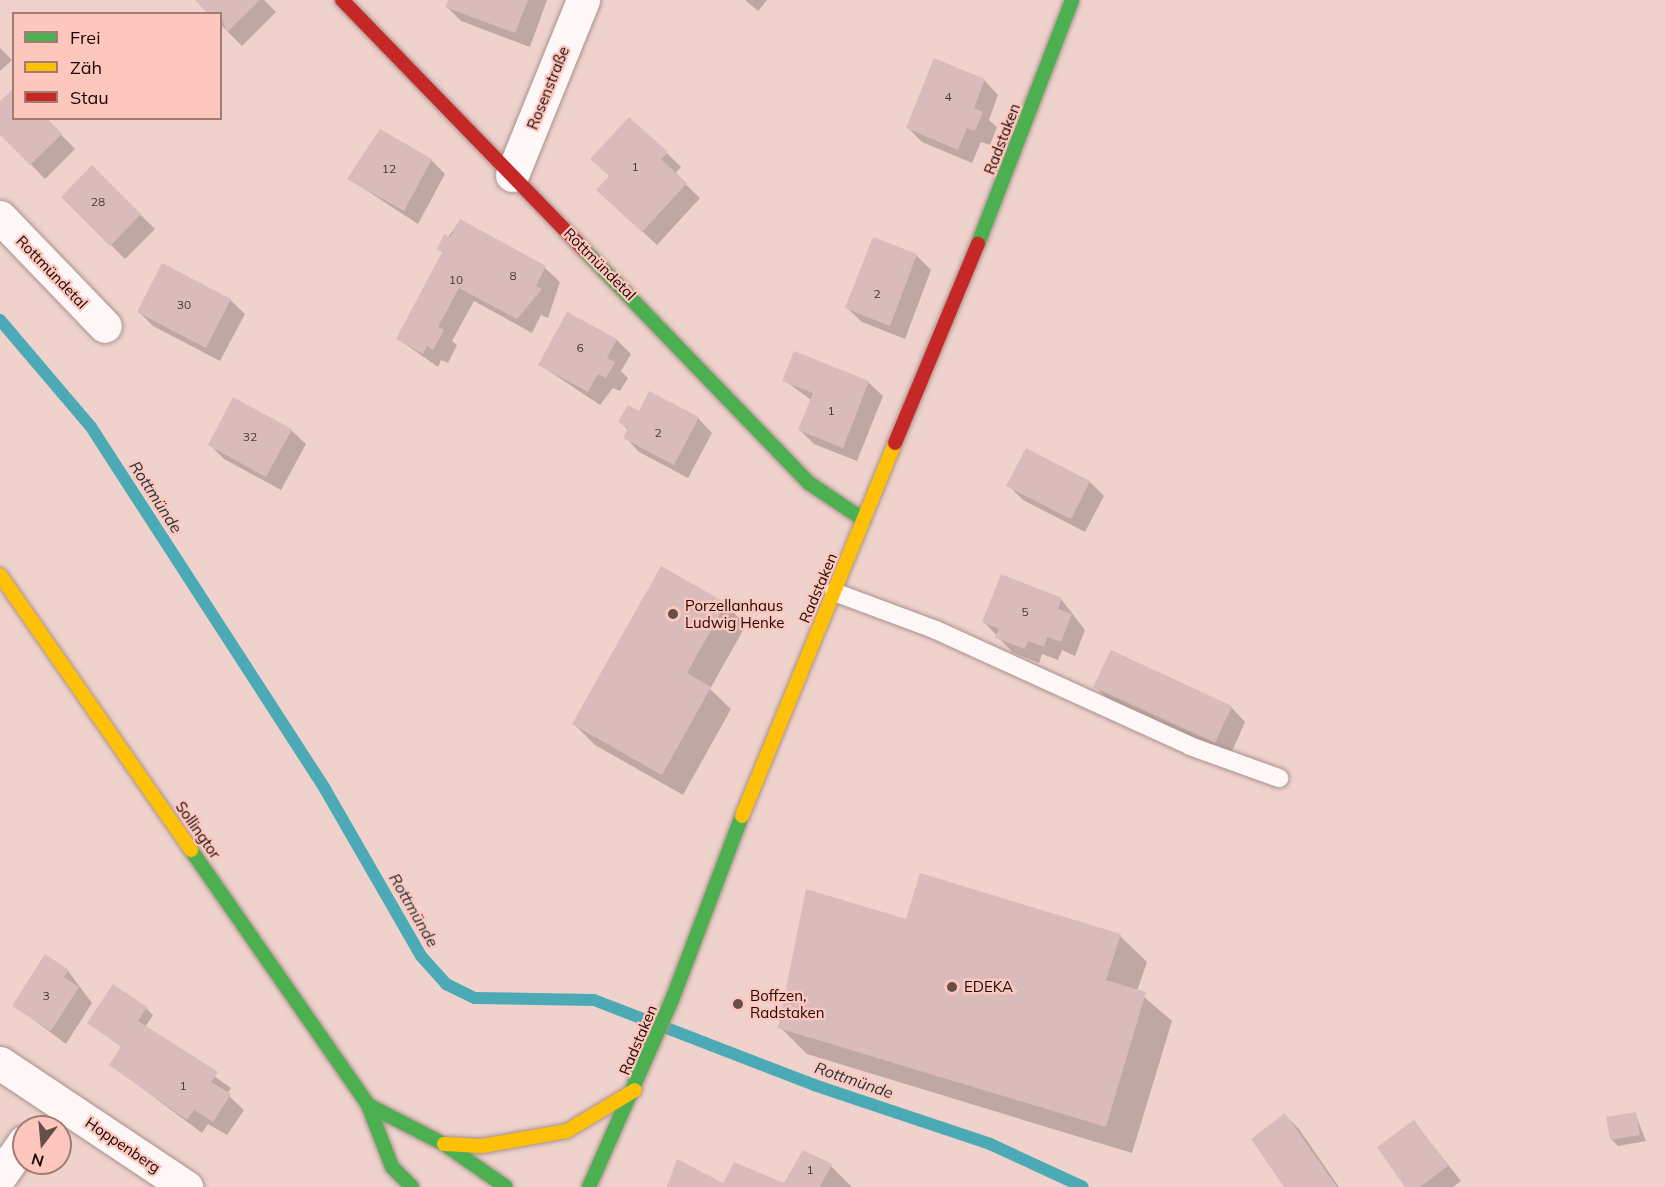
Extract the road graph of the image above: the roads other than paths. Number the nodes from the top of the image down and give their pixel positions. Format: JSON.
{"nodes":[{"id":1,"x":342,"y":0,"type":"edge"},
{"id":2,"x":583,"y":0,"type":"edge"},
{"id":3,"x":1072,"y":0,"type":"edge"},
{"id":4,"x":512,"y":176,"type":"junction"},
{"id":5,"x":0,"y":217,"type":"edge"},
{"id":6,"x":105,"y":326,"type":"dead end"},
{"id":7,"x":864,"y":520,"type":"junction"},
{"id":8,"x":0,"y":575,"type":"edge"},
{"id":9,"x":834,"y":592,"type":"junction"},
{"id":10,"x":1279,"y":778,"type":"dead end"},
{"id":11,"x":0,"y":1063,"type":"edge"},
{"id":12,"x":634,"y":1090,"type":"junction"},
{"id":13,"x":54,"y":1099,"type":"junction"},
{"id":14,"x":368,"y":1105,"type":"junction"},
{"id":15,"x":43,"y":1115,"type":"edge"},
{"id":16,"x":444,"y":1143,"type":"junction"},
{"id":17,"x":12,"y":1159,"type":"edge"},
{"id":18,"x":0,"y":1176,"type":"edge"},
{"id":19,"x":186,"y":1187,"type":"edge"},
{"id":20,"x":412,"y":1187,"type":"edge"},
{"id":21,"x":506,"y":1187,"type":"edge"},
{"id":22,"x":589,"y":1187,"type":"edge"}],
"edges":[{"from":1,"to":4,"type":"main road","name":"Rottmündetal"},
{"from":2,"to":4,"type":"street","name":"Rosenstraße"},
{"from":3,"to":7,"type":"main road","name":"Radstaken"},
{"from":4,"to":7,"type":"main road","name":"Rottmündetal"},
{"from":5,"to":6,"type":"street","name":"Rottmündetal"},
{"from":7,"to":9,"type":"main road","name":"Radstaken"},
{"from":8,"to":14,"type":"main road","name":"Sollingtor"},
{"from":9,"to":10,"type":"lane"},
{"from":9,"to":12,"type":"main road","name":"Radstaken"},
{"from":11,"to":13,"type":"street","name":"Hoppenberg"},
{"from":12,"to":16,"type":"main road"},
{"from":12,"to":22,"type":"main road","name":"Radstaken"},
{"from":13,"to":15,"type":"street"},
{"from":13,"to":19,"type":"street","name":"Hoppenberg"},
{"from":14,"to":16,"type":"main road","name":"Sollingtor"},
{"from":14,"to":20,"type":"main road","name":"Sollingtor"},
{"from":16,"to":21,"type":"main road","name":"Sollingtor"},
{"from":17,"to":18,"type":"street"}]}
